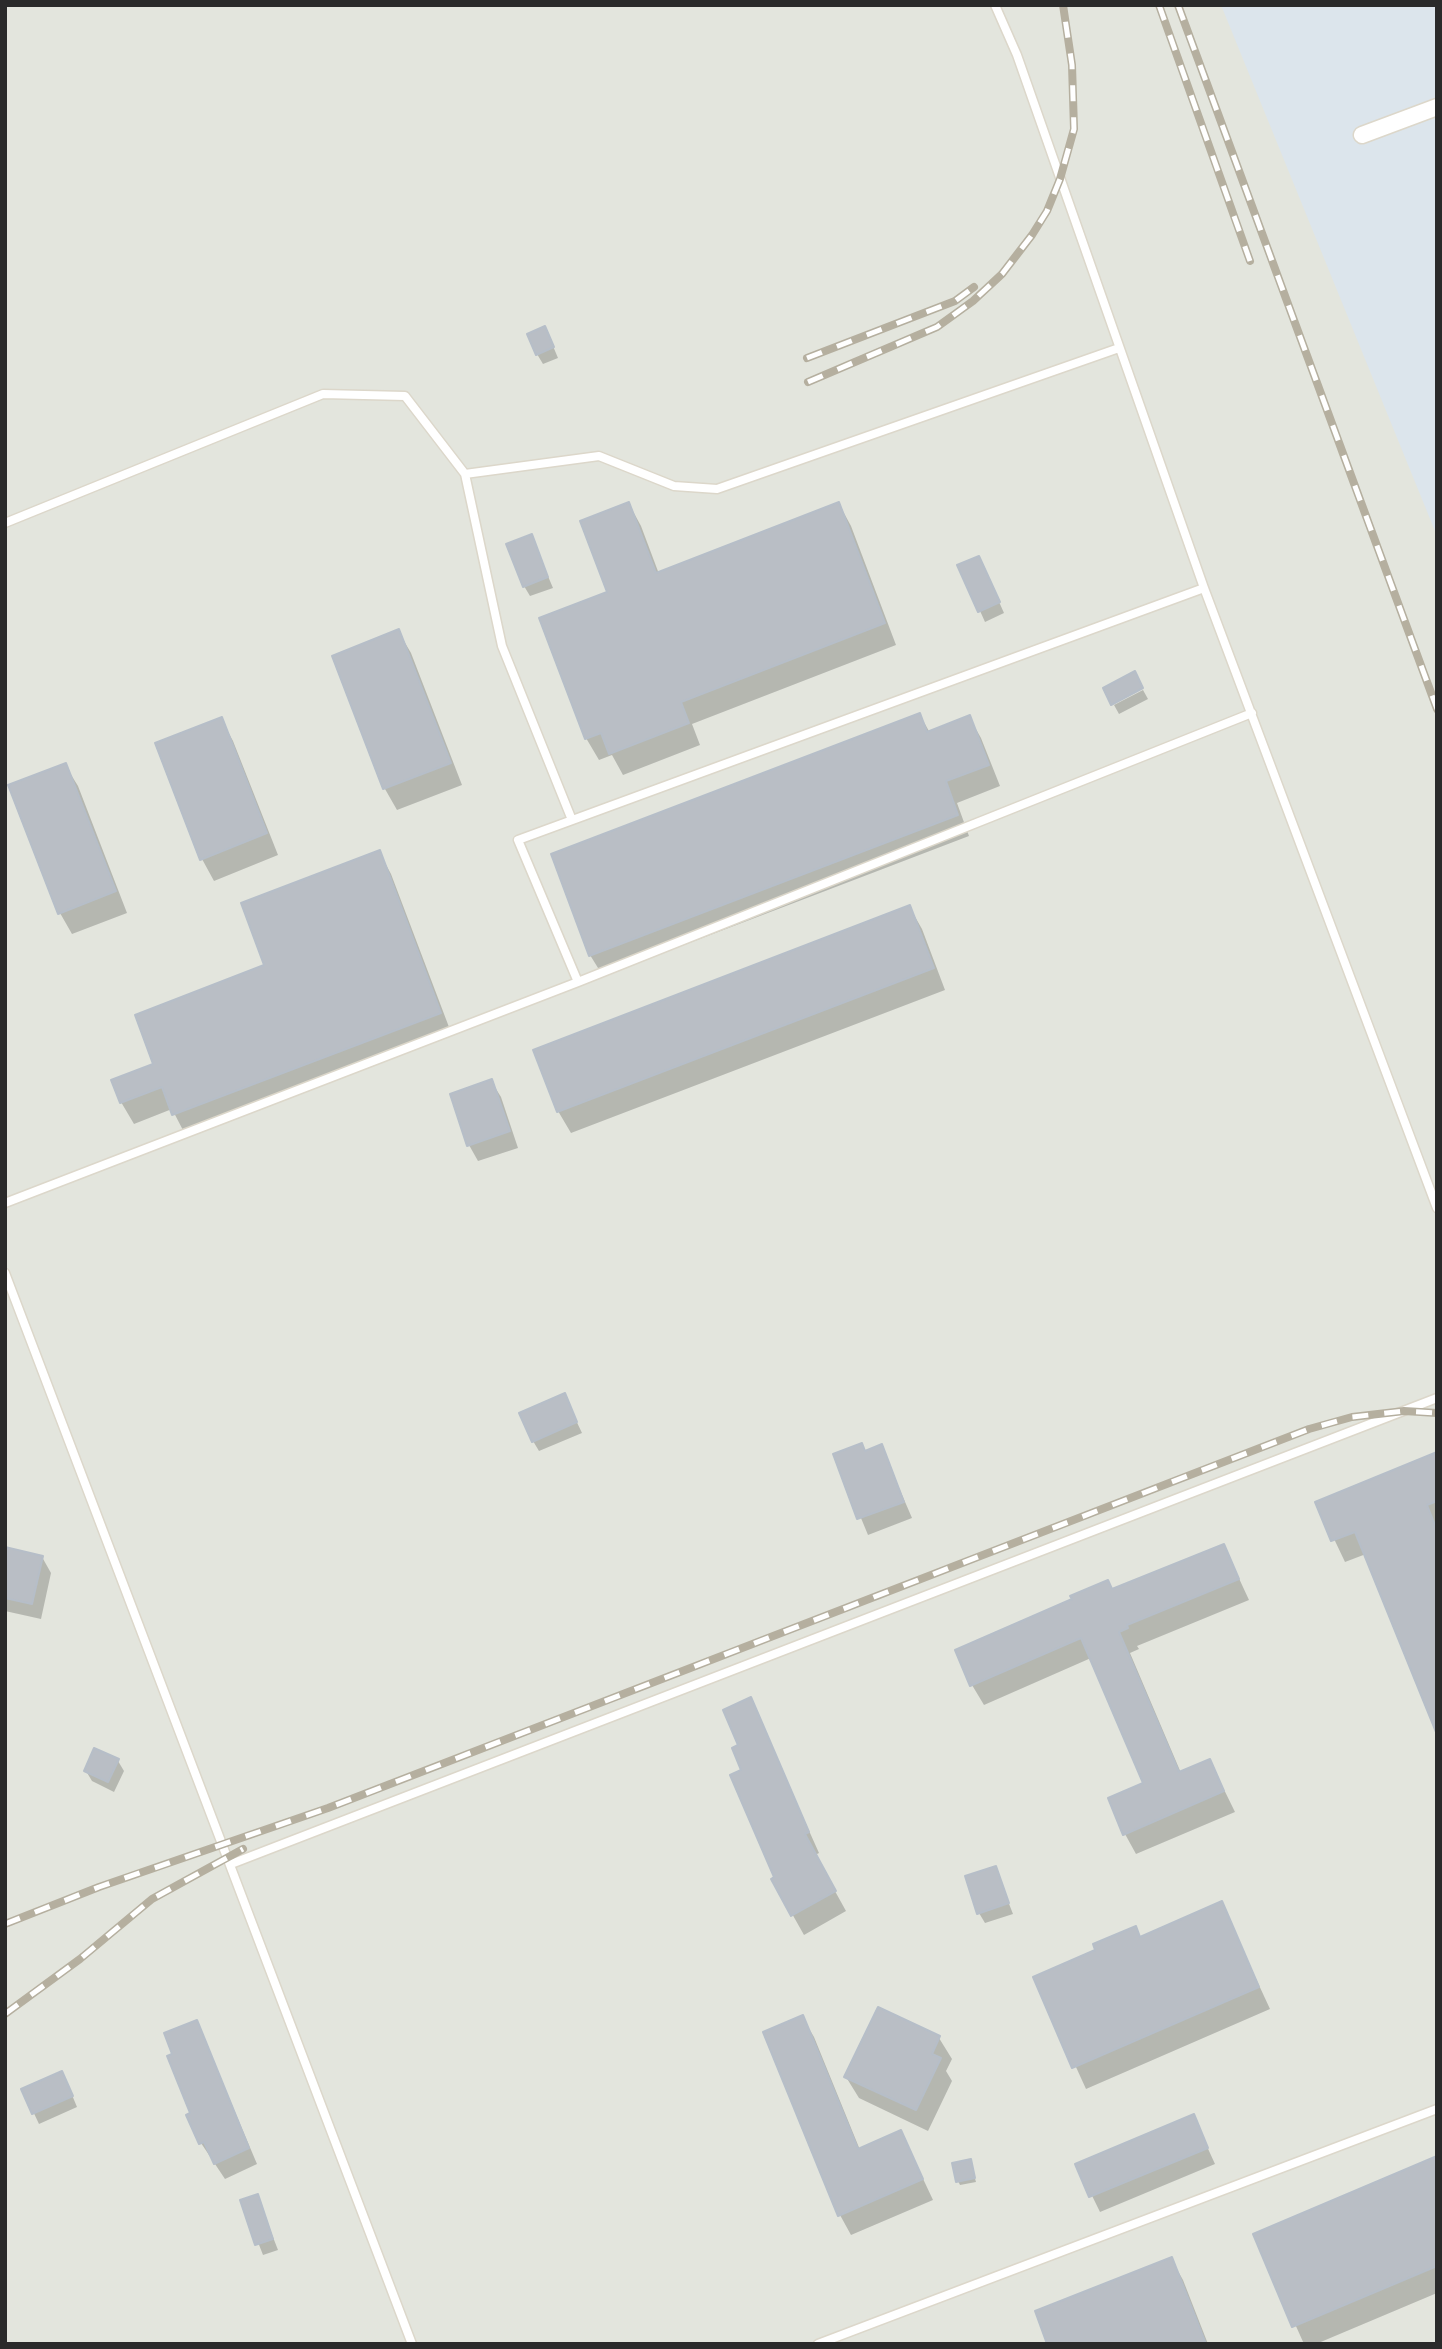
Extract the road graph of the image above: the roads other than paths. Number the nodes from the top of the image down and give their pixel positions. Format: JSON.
{"nodes":[{"id":1,"x":995,"y":5,"type":"edge"},
{"id":2,"x":1437,"y":107,"type":"edge"},
{"id":3,"x":1362,"y":135,"type":"dead end"},
{"id":4,"x":1119,"y":348,"type":"junction"},
{"id":5,"x":465,"y":474,"type":"junction"},
{"id":6,"x":5,"y":523,"type":"edge"},
{"id":7,"x":1203,"y":587,"type":"junction"},
{"id":8,"x":1252,"y":713,"type":"junction"},
{"id":9,"x":572,"y":820,"type":"junction"},
{"id":10,"x":578,"y":982,"type":"junction"},
{"id":11,"x":5,"y":1203,"type":"edge"},
{"id":12,"x":1437,"y":1208,"type":"edge"},
{"id":13,"x":5,"y":1273,"type":"edge"},
{"id":14,"x":1437,"y":1398,"type":"edge"},
{"id":15,"x":231,"y":1864,"type":"junction"},
{"id":16,"x":1437,"y":2109,"type":"edge"},
{"id":17,"x":412,"y":2344,"type":"edge"},
{"id":18,"x":818,"y":2344,"type":"edge"}],
"edges":[{"from":1,"to":4,"type":"lane"},
{"from":2,"to":3,"type":"street"},
{"from":4,"to":5,"type":"lane"},
{"from":4,"to":7,"type":"lane"},
{"from":5,"to":6,"type":"lane"},
{"from":5,"to":9,"type":"lane"},
{"from":7,"to":8,"type":"lane"},
{"from":7,"to":9,"type":"lane"},
{"from":8,"to":10,"type":"lane"},
{"from":8,"to":12,"type":"lane"},
{"from":9,"to":10,"type":"lane"},
{"from":10,"to":11,"type":"lane"},
{"from":13,"to":15,"type":"lane"},
{"from":14,"to":15,"type":"lane"},
{"from":15,"to":17,"type":"lane"},
{"from":16,"to":18,"type":"lane"}]}
